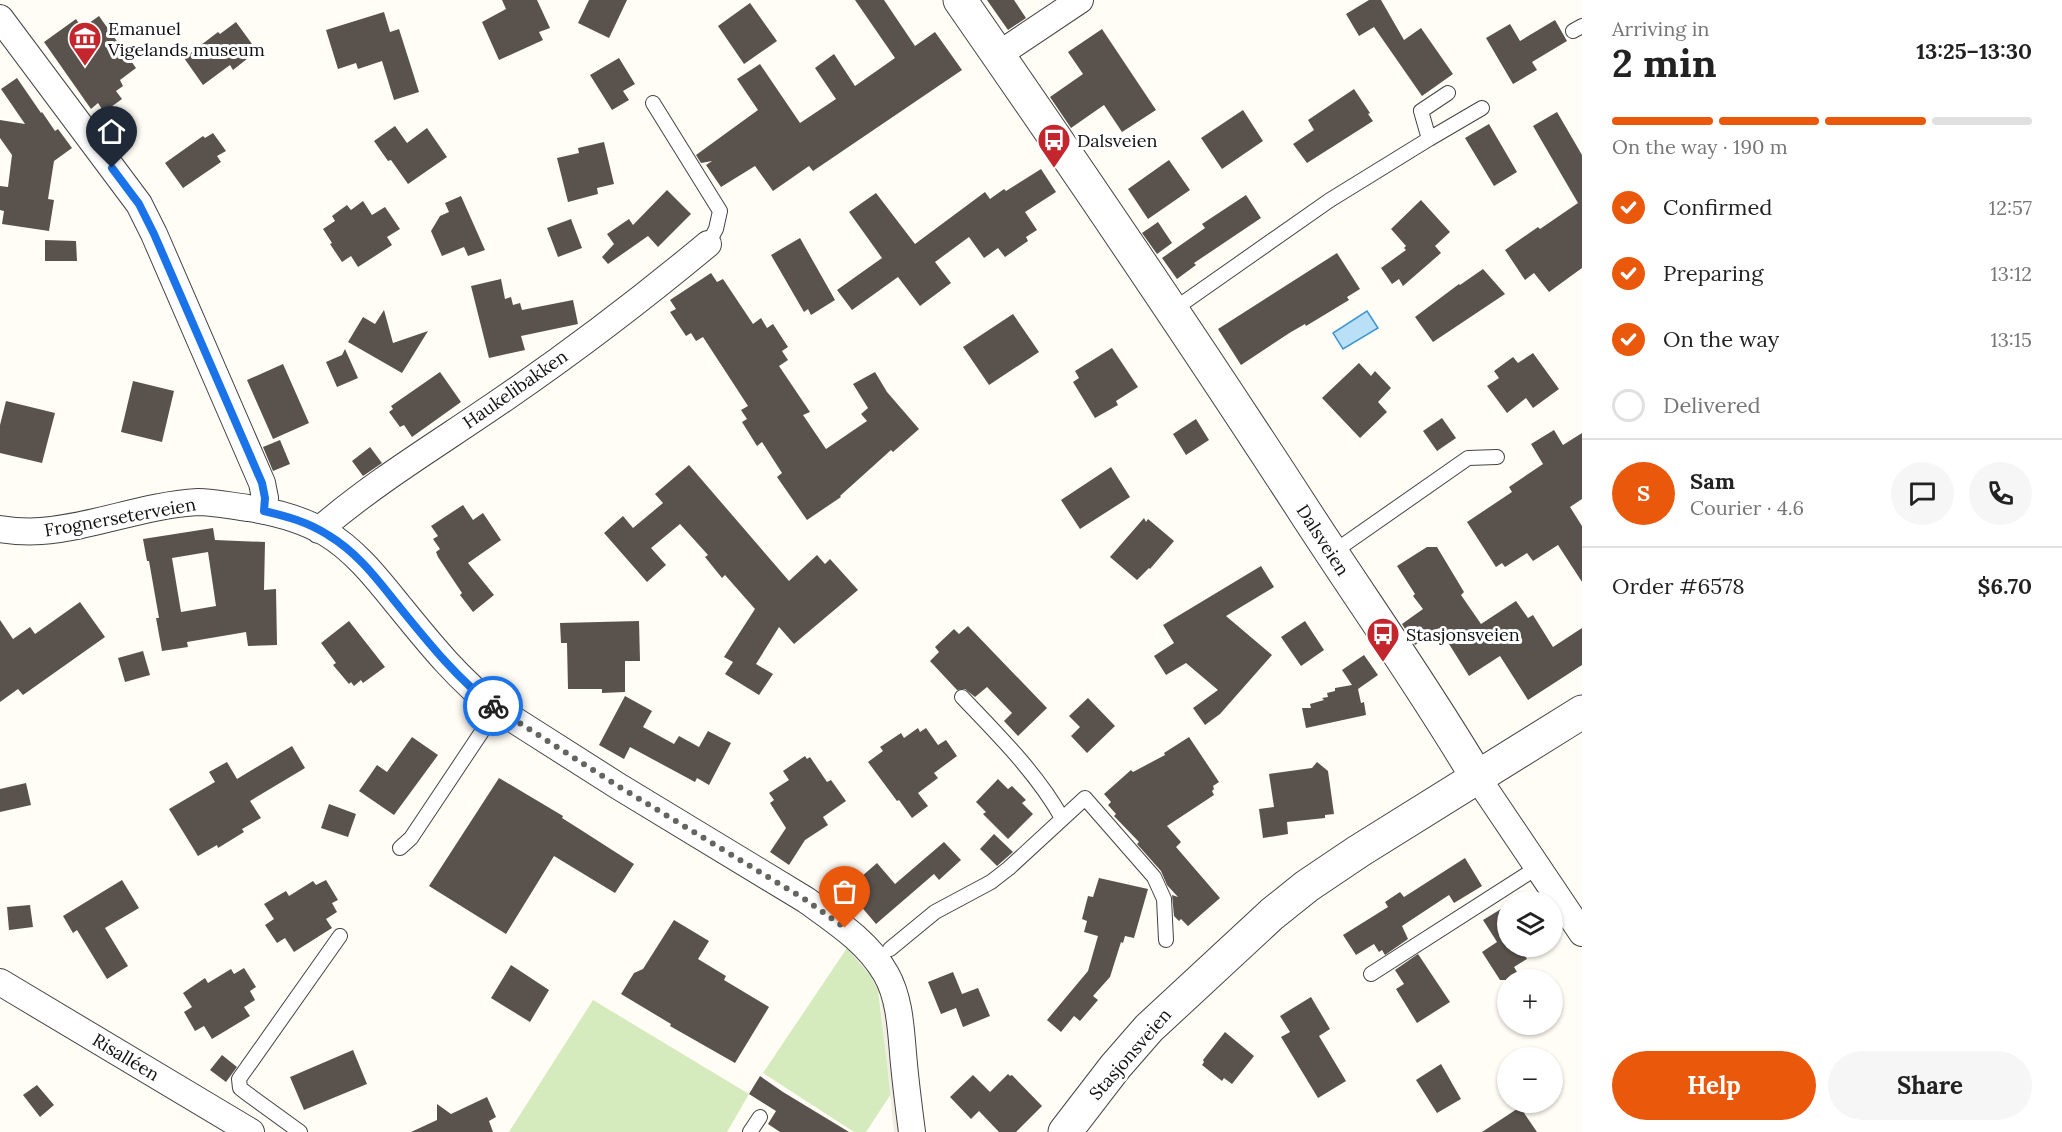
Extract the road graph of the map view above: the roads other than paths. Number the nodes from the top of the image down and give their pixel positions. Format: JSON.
{"nodes":[{"id":1,"x":960,"y":0,"type":"edge"},
{"id":2,"x":1080,"y":0,"type":"edge"},
{"id":3,"x":0,"y":18,"type":"edge"},
{"id":4,"x":998,"y":55,"type":"junction"},
{"id":5,"x":1448,"y":93,"type":"dead end"},
{"id":6,"x":654,"y":103,"type":"dead end"},
{"id":7,"x":1482,"y":108,"type":"dead end"},
{"id":8,"x":1429,"y":139,"type":"junction"},
{"id":9,"x":708,"y":244,"type":"joint"},
{"id":10,"x":1173,"y":310,"type":"junction"},
{"id":11,"x":1497,"y":457,"type":"dead end"},
{"id":12,"x":264,"y":511,"type":"junction"},
{"id":13,"x":0,"y":529,"type":"edge"},
{"id":14,"x":320,"y":530,"type":"junction"},
{"id":15,"x":1332,"y":553,"type":"junction"},
{"id":16,"x":962,"y":697,"type":"dead end"},
{"id":17,"x":497,"y":710,"type":"junction"},
{"id":18,"x":1582,"y":712,"type":"edge"},
{"id":19,"x":1477,"y":777,"type":"junction"},
{"id":20,"x":1062,"y":818,"type":"junction"},
{"id":21,"x":400,"y":848,"type":"dead end"},
{"id":22,"x":1538,"y":867,"type":"junction"},
{"id":23,"x":1582,"y":933,"type":"edge"},
{"id":24,"x":340,"y":936,"type":"dead end"},
{"id":25,"x":1166,"y":940,"type":"dead end"},
{"id":26,"x":890,"y":949,"type":"dead end"},
{"id":27,"x":1371,"y":974,"type":"dead end"},
{"id":28,"x":0,"y":982,"type":"edge"},
{"id":29,"x":760,"y":1116,"type":"dead end"},
{"id":30,"x":251,"y":1132,"type":"edge"},
{"id":31,"x":300,"y":1132,"type":"edge"},
{"id":32,"x":750,"y":1132,"type":"edge"},
{"id":33,"x":912,"y":1132,"type":"edge"},
{"id":34,"x":1065,"y":1132,"type":"edge"}],
"edges":[{"from":1,"to":4,"type":"street","name":"Dalsveien"},
{"from":2,"to":4,"type":"street"},
{"from":3,"to":12,"type":"street"},
{"from":4,"to":10,"type":"street","name":"Dalsveien"},
{"from":5,"to":8,"type":"lane"},
{"from":6,"to":9,"type":"lane"},
{"from":7,"to":8,"type":"lane"},
{"from":8,"to":10,"type":"lane"},
{"from":9,"to":14,"type":"street","name":"Haukelibakken"},
{"from":10,"to":15,"type":"street","name":"Dalsveien"},
{"from":11,"to":15,"type":"lane"},
{"from":12,"to":13,"type":"street","name":"Frognerseterveien"},
{"from":12,"to":14,"type":"street","name":"Frognerseterveien"},
{"from":14,"to":17,"type":"street","name":"Frognerseterveien"},
{"from":15,"to":19,"type":"street","name":"Dalsveien"},
{"from":16,"to":20,"type":"lane"},
{"from":17,"to":21,"type":"lane"},
{"from":17,"to":33,"type":"street","name":"Frognerseterveien"},
{"from":18,"to":19,"type":"street","name":"Stasjonsveien"},
{"from":19,"to":22,"type":"street","name":"Dalsveien"},
{"from":19,"to":34,"type":"street","name":"Stasjonsveien"},
{"from":20,"to":25,"type":"lane"},
{"from":20,"to":26,"type":"lane"},
{"from":22,"to":23,"type":"street","name":"Dalsveien"},
{"from":22,"to":27,"type":"lane"},
{"from":24,"to":31,"type":"lane"},
{"from":28,"to":30,"type":"street","name":"Risalléen"},
{"from":29,"to":32,"type":"lane"}]}
